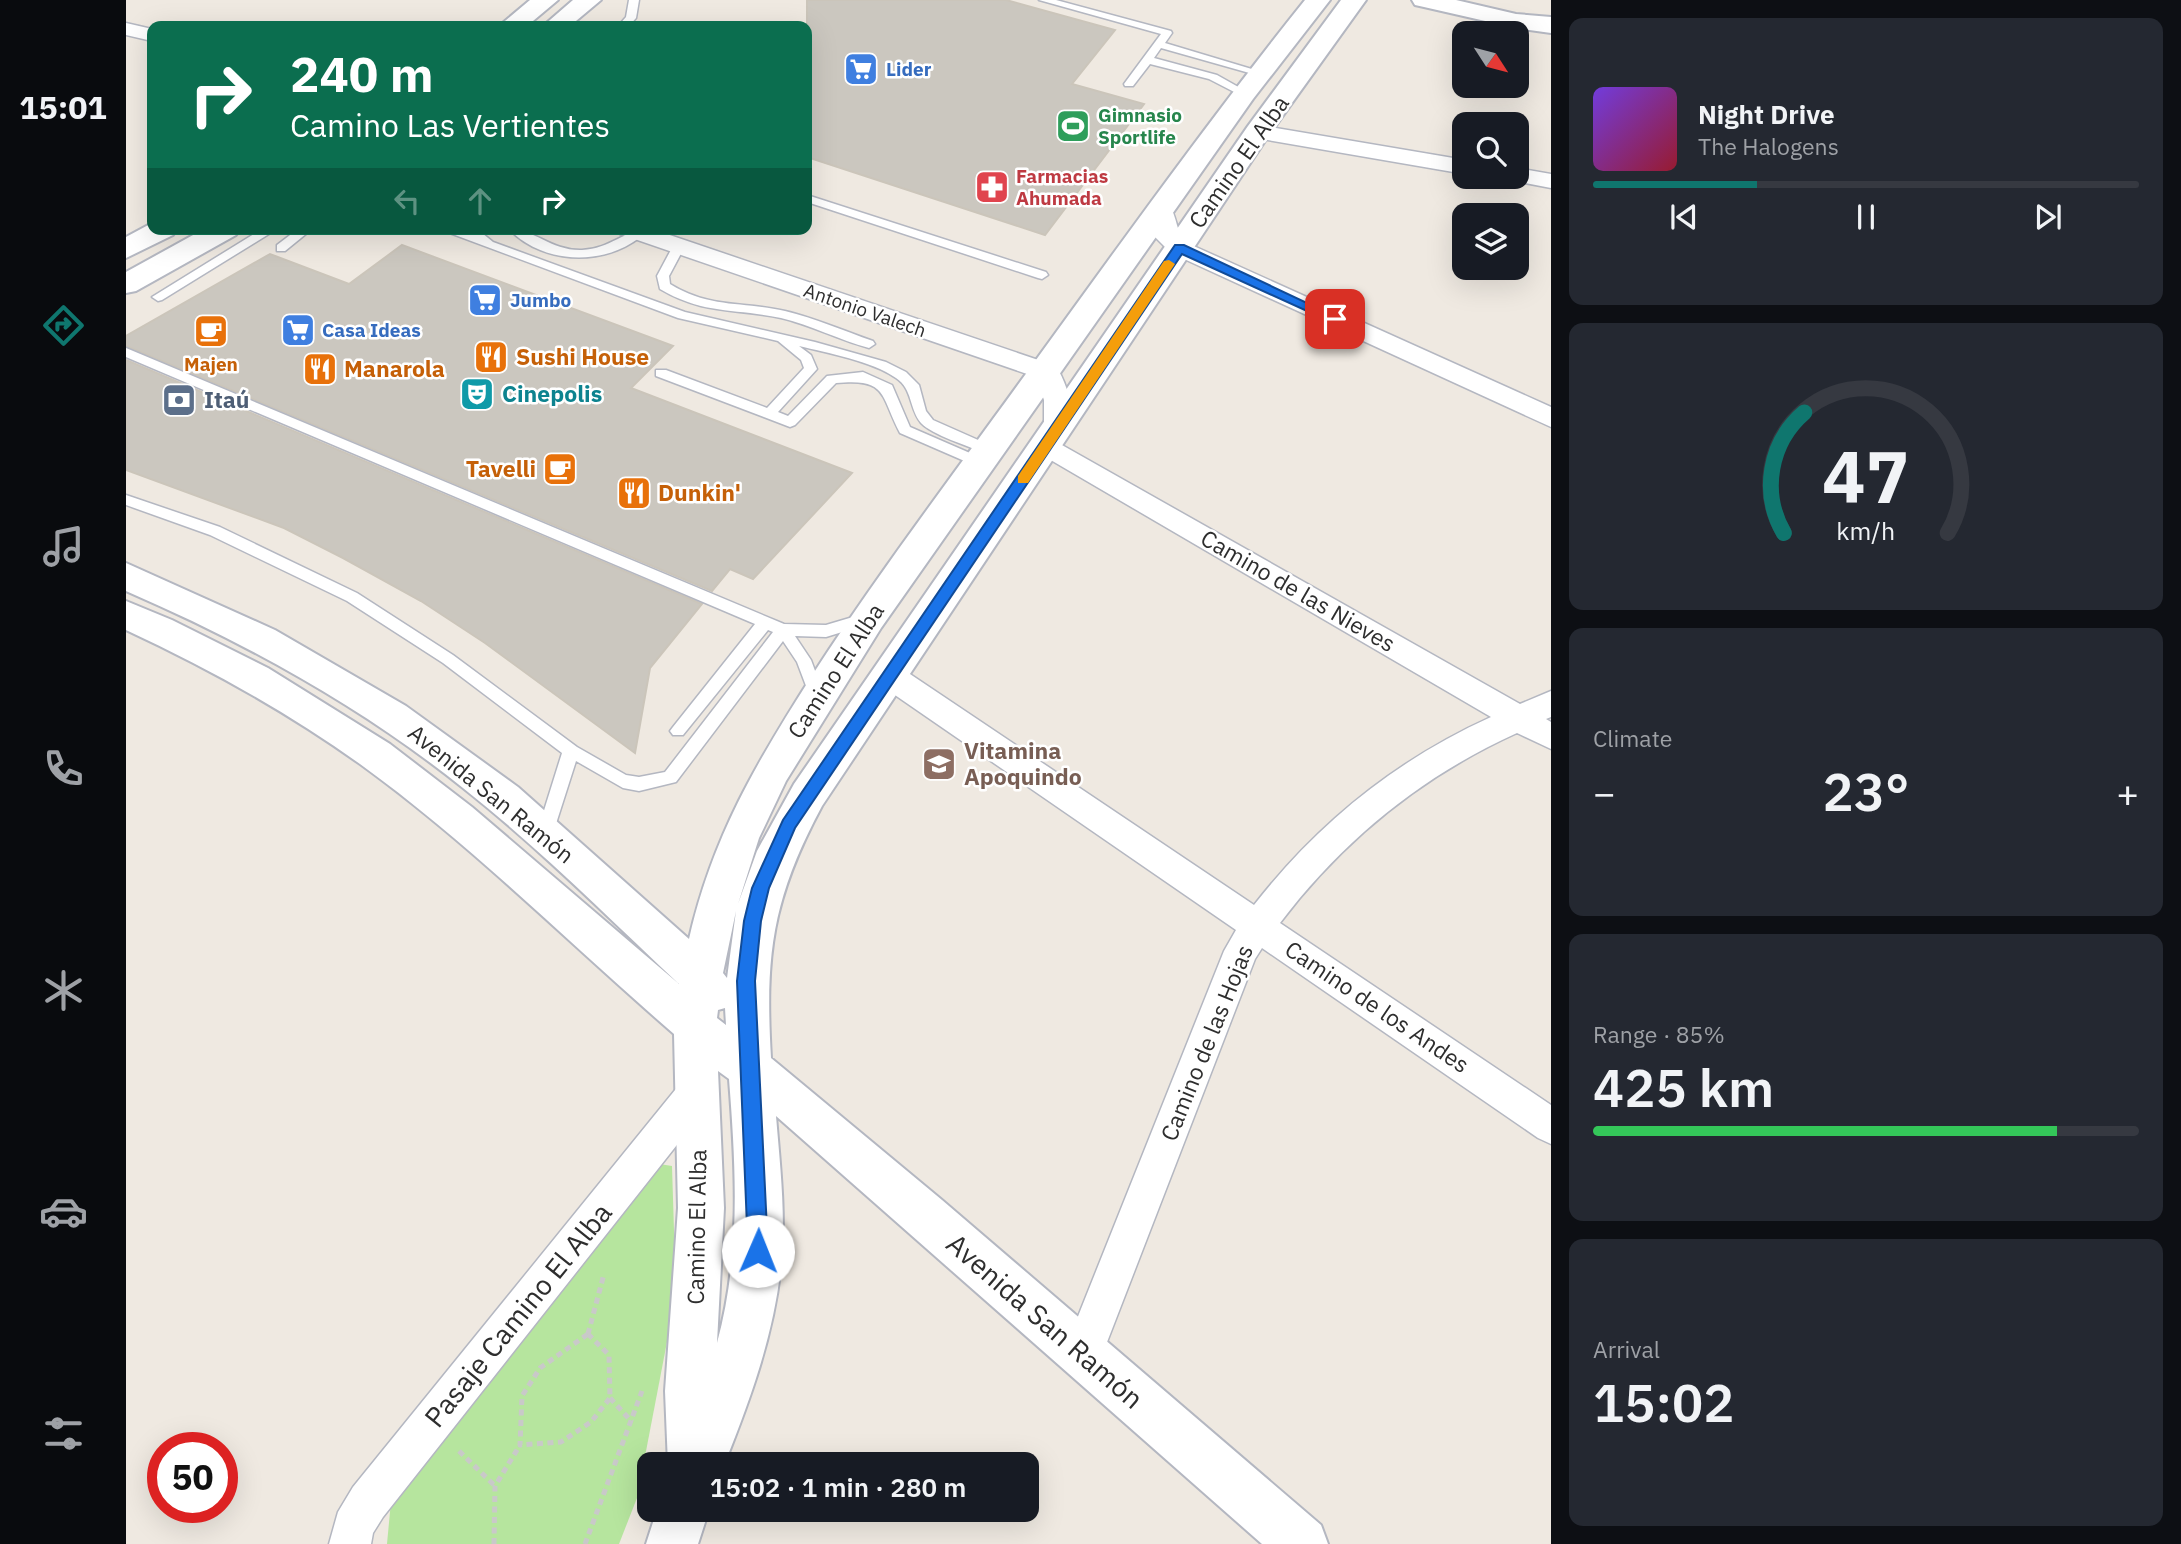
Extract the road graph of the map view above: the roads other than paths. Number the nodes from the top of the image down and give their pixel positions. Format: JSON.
{"nodes":[{"id":1,"x":546,"y":0,"type":"edge"},
{"id":2,"x":589,"y":0,"type":"edge"},
{"id":3,"x":634,"y":0,"type":"edge"},
{"id":4,"x":1044,"y":0,"type":"edge"},
{"id":5,"x":1318,"y":0,"type":"edge"},
{"id":6,"x":1354,"y":0,"type":"edge"},
{"id":7,"x":1424,"y":0,"type":"edge"},
{"id":8,"x":1480,"y":0,"type":"edge"},
{"id":9,"x":1551,"y":19,"type":"edge"},
{"id":10,"x":518,"y":21,"type":"edge"},
{"id":11,"x":562,"y":21,"type":"edge"},
{"id":12,"x":628,"y":21,"type":"edge"},
{"id":13,"x":1551,"y":25,"type":"edge"},
{"id":14,"x":126,"y":29,"type":"edge"},
{"id":15,"x":147,"y":33,"type":"edge"},
{"id":16,"x":1160,"y":45,"type":"junction"},
{"id":17,"x":1148,"y":60,"type":"junction"},
{"id":18,"x":1129,"y":83,"type":"dead end"},
{"id":19,"x":1252,"y":83,"type":"junction"},
{"id":20,"x":1264,"y":123,"type":"junction"},
{"id":21,"x":1452,"y":164,"type":"edge"},
{"id":22,"x":1529,"y":177,"type":"edge"},
{"id":23,"x":1551,"y":181,"type":"edge"},
{"id":24,"x":812,"y":200,"type":"edge"},
{"id":25,"x":1161,"y":210,"type":"junction"},
{"id":26,"x":152,"y":235,"type":"edge"},
{"id":27,"x":215,"y":235,"type":"edge"},
{"id":28,"x":261,"y":235,"type":"edge"},
{"id":29,"x":298,"y":235,"type":"edge"},
{"id":30,"x":462,"y":235,"type":"edge"},
{"id":31,"x":476,"y":235,"type":"edge"},
{"id":32,"x":523,"y":235,"type":"edge"},
{"id":33,"x":630,"y":235,"type":"edge"},
{"id":34,"x":649,"y":235,"type":"edge"},
{"id":35,"x":489,"y":245,"type":"junction"},
{"id":36,"x":679,"y":246,"type":"junction"},
{"id":37,"x":281,"y":248,"type":"dead end"},
{"id":38,"x":1179,"y":248,"type":"junction"},
{"id":39,"x":126,"y":249,"type":"edge"},
{"id":40,"x":554,"y":251,"type":"junction"},
{"id":41,"x":541,"y":263,"type":"junction"},
{"id":42,"x":1042,"y":275,"type":"dead end"},
{"id":43,"x":126,"y":284,"type":"edge"},
{"id":44,"x":158,"y":297,"type":"dead end"},
{"id":45,"x":722,"y":310,"type":"junction"},
{"id":46,"x":712,"y":323,"type":"junction"},
{"id":47,"x":779,"y":338,"type":"junction"},
{"id":48,"x":869,"y":344,"type":"dead end"},
{"id":49,"x":126,"y":352,"type":"edge"},
{"id":50,"x":1047,"y":372,"type":"junction"},
{"id":51,"x":661,"y":373,"type":"dead end"},
{"id":52,"x":769,"y":414,"type":"junction"},
{"id":53,"x":1551,"y":418,"type":"edge"},
{"id":54,"x":1051,"y":437,"type":"junction"},
{"id":55,"x":985,"y":457,"type":"junction"},
{"id":56,"x":126,"y":499,"type":"edge"},
{"id":57,"x":126,"y":576,"type":"edge"},
{"id":58,"x":126,"y":615,"type":"edge"},
{"id":59,"x":868,"y":618,"type":"junction"},
{"id":60,"x":765,"y":623,"type":"junction"},
{"id":61,"x":783,"y":630,"type":"junction"},
{"id":62,"x":890,"y":676,"type":"junction"},
{"id":63,"x":816,"y":699,"type":"junction"},
{"id":64,"x":1551,"y":703,"type":"edge"},
{"id":65,"x":1519,"y":719,"type":"junction"},
{"id":66,"x":678,"y":732,"type":"dead end"},
{"id":67,"x":1551,"y":737,"type":"edge"},
{"id":68,"x":571,"y":751,"type":"junction"},
{"id":69,"x":545,"y":833,"type":"junction"},
{"id":70,"x":1258,"y":926,"type":"junction"},
{"id":71,"x":701,"y":977,"type":"junction"},
{"id":72,"x":695,"y":1026,"type":"junction"},
{"id":73,"x":748,"y":1055,"type":"junction"},
{"id":74,"x":697,"y":1091,"type":"junction"},
{"id":75,"x":1551,"y":1126,"type":"edge"},
{"id":76,"x":1083,"y":1354,"type":"junction"},
{"id":77,"x":695,"y":1452,"type":"edge"},
{"id":78,"x":701,"y":1452,"type":"edge"},
{"id":79,"x":679,"y":1522,"type":"edge"},
{"id":80,"x":350,"y":1544,"type":"edge"},
{"id":81,"x":672,"y":1544,"type":"edge"},
{"id":82,"x":1302,"y":1544,"type":"edge"}],
"edges":[{"from":1,"to":10,"type":"main road"},
{"from":2,"to":11,"type":"main road"},
{"from":3,"to":12,"type":"lane"},
{"from":4,"to":16,"type":"lane"},
{"from":5,"to":19,"type":"main road","name":"Camino El Alba"},
{"from":6,"to":20,"type":"main road","name":"Camino El Alba"},
{"from":7,"to":13,"type":"main road"},
{"from":8,"to":9,"type":"main road"},
{"from":14,"to":15,"type":"street"},
{"from":16,"to":17,"type":"lane"},
{"from":16,"to":19,"type":"lane"},
{"from":17,"to":18,"type":"lane"},
{"from":17,"to":19,"type":"lane"},
{"from":19,"to":20,"type":"main road"},
{"from":19,"to":25,"type":"main road","name":"Camino El Alba"},
{"from":20,"to":21,"type":"street"},
{"from":20,"to":38,"type":"main road","name":"Camino El Alba"},
{"from":22,"to":23,"type":"street"},
{"from":24,"to":42,"type":"lane"},
{"from":25,"to":38,"type":"street"},
{"from":25,"to":50,"type":"main road","name":"Camino El Alba"},
{"from":26,"to":39,"type":"main road"},
{"from":27,"to":43,"type":"main road"},
{"from":28,"to":44,"type":"lane"},
{"from":29,"to":37,"type":"lane"},
{"from":30,"to":35,"type":"lane"},
{"from":31,"to":35,"type":"lane"},
{"from":32,"to":40,"type":"lane"},
{"from":33,"to":40,"type":"lane"},
{"from":34,"to":36,"type":"street","name":"Antonio Valech"},
{"from":35,"to":41,"type":"lane"},
{"from":36,"to":45,"type":"lane"},
{"from":36,"to":50,"type":"street","name":"Antonio Valech"},
{"from":38,"to":53,"type":"street"},
{"from":38,"to":54,"type":"main road","name":"Camino El Alba"},
{"from":40,"to":41,"type":"lane"},
{"from":41,"to":46,"type":"lane"},
{"from":45,"to":46,"type":"lane"},
{"from":45,"to":48,"type":"lane"},
{"from":46,"to":47,"type":"lane"},
{"from":47,"to":52,"type":"lane"},
{"from":47,"to":55,"type":"lane"},
{"from":49,"to":60,"type":"lane"},
{"from":50,"to":54,"type":"street"},
{"from":50,"to":55,"type":"main road","name":"Camino El Alba"},
{"from":51,"to":52,"type":"lane"},
{"from":52,"to":55,"type":"lane"},
{"from":54,"to":62,"type":"main road","name":"Camino El Alba"},
{"from":54,"to":65,"type":"street","name":"Camino de las Nieves"},
{"from":55,"to":59,"type":"main road","name":"Camino El Alba"},
{"from":56,"to":68,"type":"lane"},
{"from":57,"to":69,"type":"main road","name":"Avenida San Ramón"},
{"from":58,"to":72,"type":"main road","name":"Avenida San Ramón"},
{"from":59,"to":61,"type":"lane"},
{"from":59,"to":63,"type":"main road","name":"Camino El Alba"},
{"from":60,"to":61,"type":"lane"},
{"from":60,"to":66,"type":"lane"},
{"from":61,"to":63,"type":"lane"},
{"from":61,"to":68,"type":"lane"},
{"from":62,"to":70,"type":"street","name":"Camino de los Andes"},
{"from":62,"to":73,"type":"main road","name":"Camino El Alba"},
{"from":63,"to":71,"type":"main road","name":"Camino El Alba"},
{"from":64,"to":65,"type":"street","name":"Camino de las Hojas"},
{"from":65,"to":67,"type":"street","name":"Camino de las Nieves"},
{"from":65,"to":70,"type":"street","name":"Camino de las Hojas"},
{"from":68,"to":69,"type":"lane"},
{"from":69,"to":71,"type":"main road","name":"Avenida San Ramón"},
{"from":70,"to":75,"type":"street","name":"Camino de los Andes"},
{"from":70,"to":76,"type":"street","name":"Camino de las Hojas"},
{"from":71,"to":72,"type":"main road","name":"Camino El Alba"},
{"from":71,"to":73,"type":"main road","name":"Avenida San Ramón"},
{"from":72,"to":73,"type":"main road","name":"Avenida San Ramón"},
{"from":72,"to":74,"type":"main road","name":"Camino El Alba"},
{"from":73,"to":76,"type":"main road","name":"Avenida San Ramón"},
{"from":73,"to":78,"type":"main road","name":"Camino El Alba"},
{"from":74,"to":77,"type":"main road","name":"Camino El Alba"},
{"from":74,"to":80,"type":"street","name":"Pasaje Camino El Alba"},
{"from":76,"to":82,"type":"main road","name":"Avenida San Ramón"},
{"from":79,"to":81,"type":"main road"}]}
